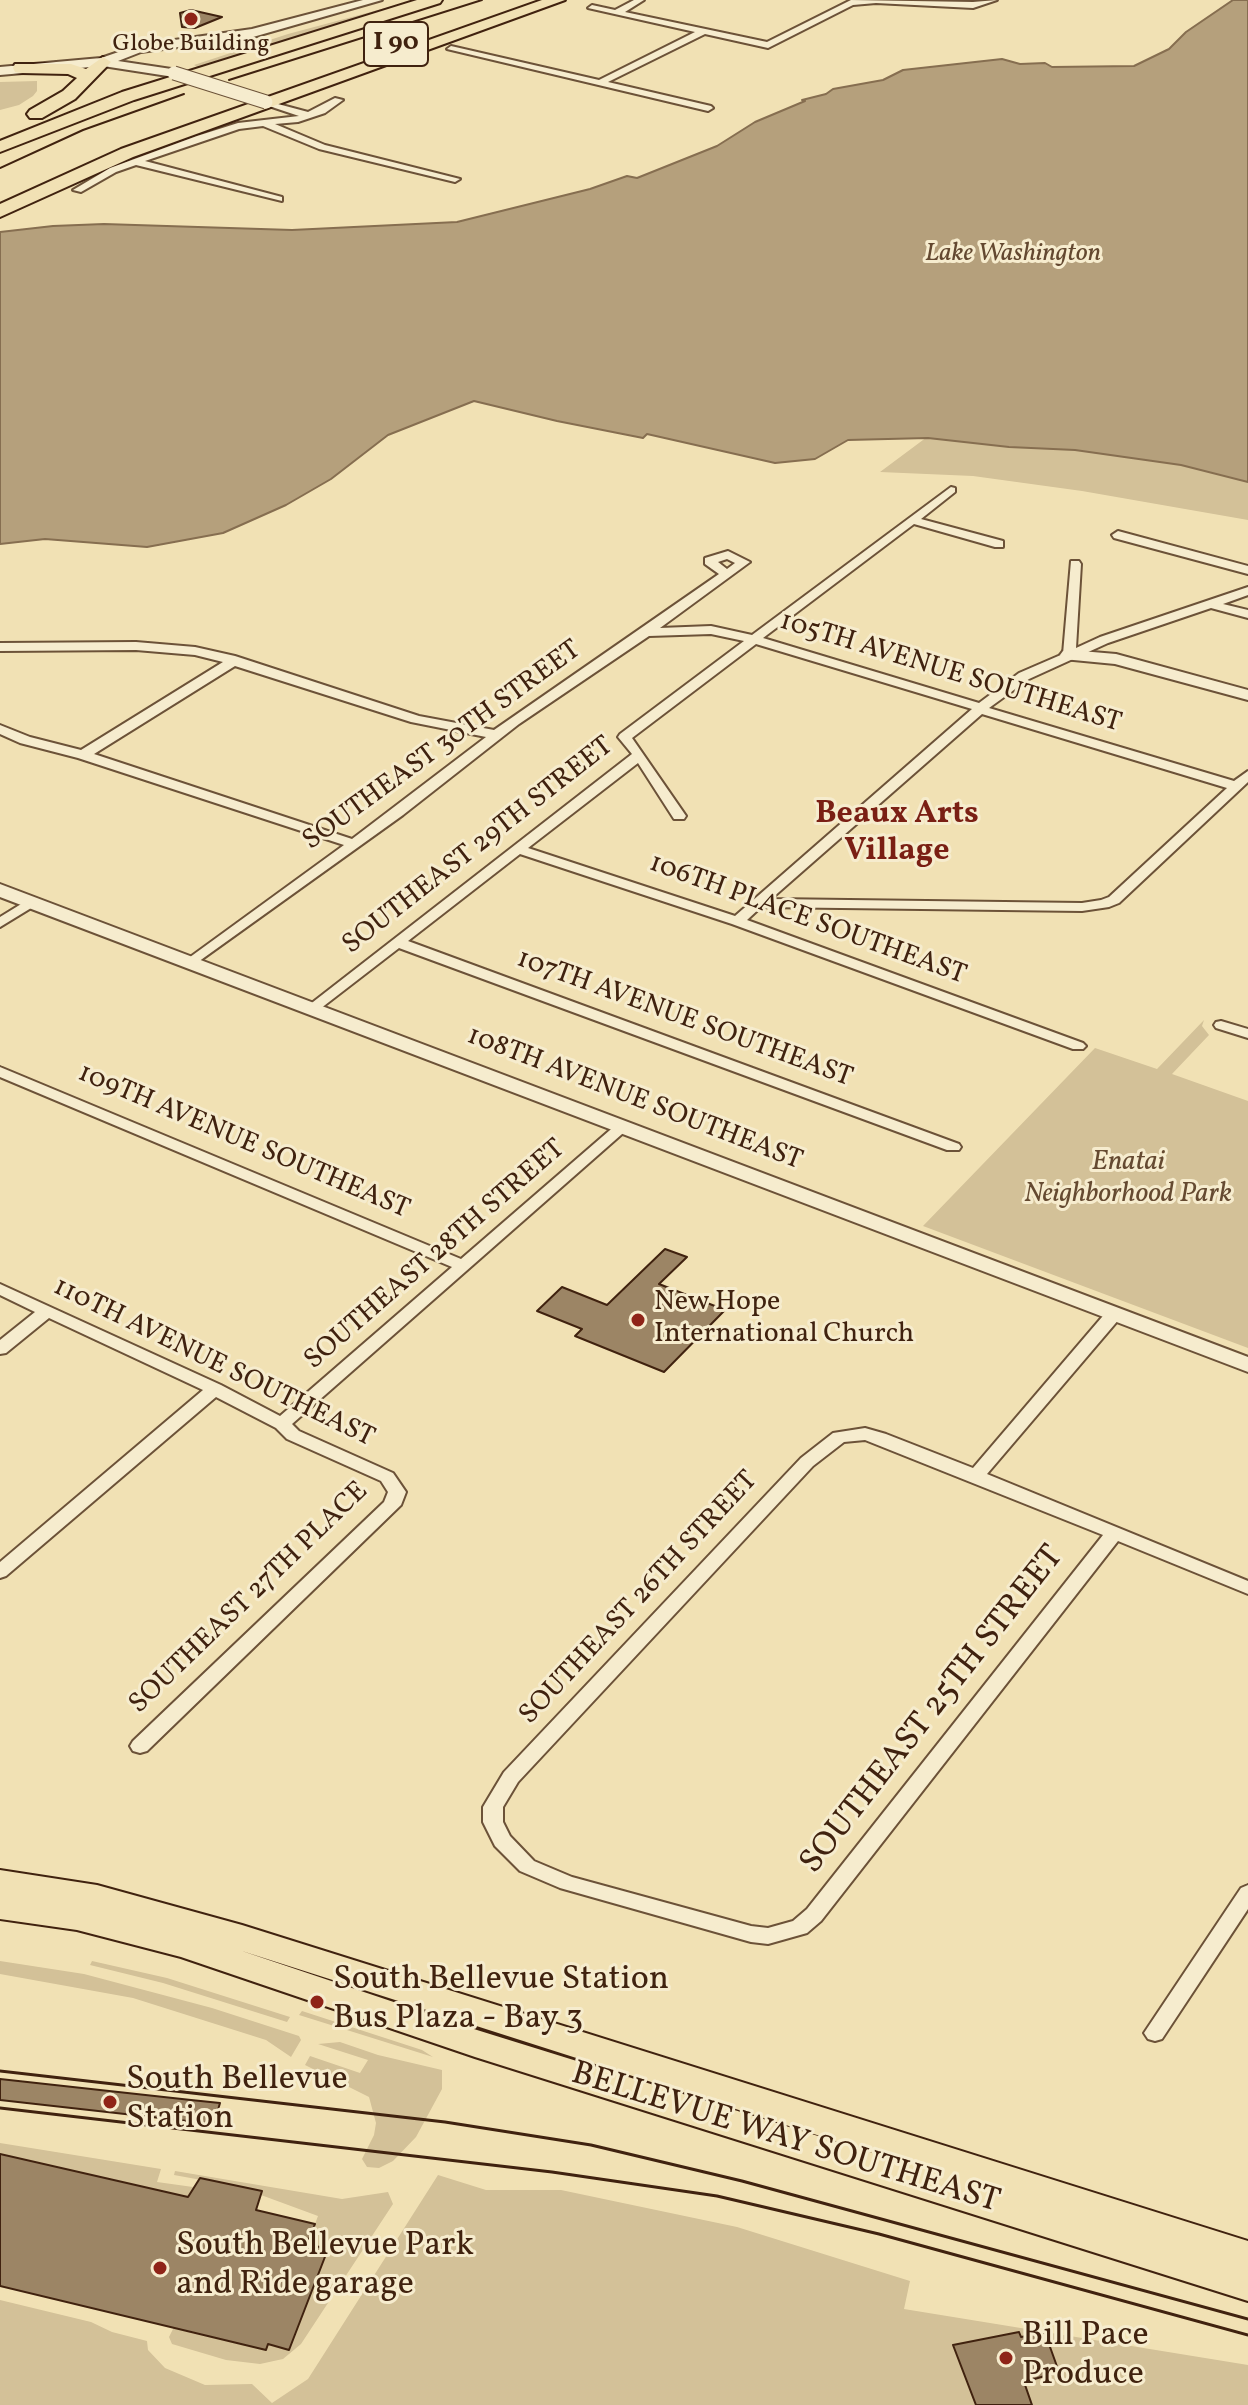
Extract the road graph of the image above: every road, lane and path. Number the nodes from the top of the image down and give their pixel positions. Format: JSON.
{"nodes":[{"id":1,"x":376,"y":0,"type":"edge"},
{"id":2,"x":406,"y":0,"type":"edge"},
{"id":3,"x":434,"y":0,"type":"edge"},
{"id":4,"x":535,"y":0,"type":"edge"},
{"id":5,"x":557,"y":0,"type":"edge"},
{"id":6,"x":640,"y":0,"type":"edge"},
{"id":7,"x":876,"y":0,"type":"edge"},
{"id":8,"x":993,"y":0,"type":"edge"},
{"id":9,"x":592,"y":8,"type":"dead end"},
{"id":10,"x":617,"y":13,"type":"junction"},
{"id":11,"x":703,"y":32,"type":"junction"},
{"id":12,"x":164,"y":44,"type":"junction"},
{"id":13,"x":451,"y":49,"type":"dead end"},
{"id":14,"x":103,"y":62,"type":"junction"},
{"id":15,"x":21,"y":68,"type":"junction"},
{"id":16,"x":164,"y":70,"type":"junction"},
{"id":17,"x":0,"y":71,"type":"edge"},
{"id":18,"x":86,"y":80,"type":"junction"},
{"id":19,"x":600,"y":83,"type":"junction"},
{"id":20,"x":338,"y":100,"type":"dead end"},
{"id":21,"x":266,"y":102,"type":"junction"},
{"id":22,"x":199,"y":108,"type":"dead end"},
{"id":23,"x":708,"y":108,"type":"dead end"},
{"id":24,"x":308,"y":116,"type":"junction"},
{"id":25,"x":266,"y":124,"type":"junction"},
{"id":26,"x":142,"y":128,"type":"dead end"},
{"id":27,"x":0,"y":133,"type":"edge"},
{"id":28,"x":0,"y":147,"type":"edge"},
{"id":29,"x":91,"y":149,"type":"dead end"},
{"id":30,"x":135,"y":161,"type":"junction"},
{"id":31,"x":455,"y":179,"type":"dead end"},
{"id":32,"x":41,"y":181,"type":"junction"},
{"id":33,"x":8,"y":189,"type":"edge"},
{"id":34,"x":78,"y":190,"type":"dead end"},
{"id":35,"x":279,"y":199,"type":"dead end"},
{"id":36,"x":0,"y":211,"type":"edge"},
{"id":37,"x":951,"y":490,"type":"dead end"},
{"id":38,"x":912,"y":520,"type":"junction"},
{"id":39,"x":1118,"y":535,"type":"dead end"},
{"id":40,"x":999,"y":544,"type":"dead end"},
{"id":41,"x":1075,"y":564,"type":"dead end"},
{"id":42,"x":1248,"y":570,"type":"edge"},
{"id":43,"x":726,"y":574,"type":"dead end"},
{"id":44,"x":1248,"y":591,"type":"edge"},
{"id":45,"x":1208,"y":603,"type":"junction"},
{"id":46,"x":1248,"y":614,"type":"edge"},
{"id":47,"x":646,"y":632,"type":"junction"},
{"id":48,"x":753,"y":639,"type":"junction"},
{"id":49,"x":0,"y":647,"type":"edge"},
{"id":50,"x":1069,"y":655,"type":"junction"},
{"id":51,"x":235,"y":660,"type":"junction"},
{"id":52,"x":1248,"y":695,"type":"edge"},
{"id":53,"x":981,"y":708,"type":"junction"},
{"id":54,"x":514,"y":721,"type":"junction"},
{"id":55,"x":0,"y":729,"type":"edge"},
{"id":56,"x":467,"y":729,"type":"junction"},
{"id":57,"x":497,"y":735,"type":"junction"},
{"id":58,"x":83,"y":755,"type":"junction"},
{"id":59,"x":640,"y":755,"type":"junction"},
{"id":60,"x":1248,"y":775,"type":"edge"},
{"id":61,"x":1236,"y":786,"type":"junction"},
{"id":62,"x":679,"y":816,"type":"dead end"},
{"id":63,"x":354,"y":844,"type":"junction"},
{"id":64,"x":518,"y":849,"type":"junction"},
{"id":65,"x":0,"y":890,"type":"edge"},
{"id":66,"x":31,"y":902,"type":"junction"},
{"id":67,"x":758,"y":903,"type":"junction"},
{"id":68,"x":737,"y":921,"type":"junction"},
{"id":69,"x":0,"y":923,"type":"edge"},
{"id":70,"x":397,"y":942,"type":"junction"},
{"id":71,"x":191,"y":963,"type":"junction"},
{"id":72,"x":311,"y":1009,"type":"junction"},
{"id":73,"x":1221,"y":1025,"type":"dead end"},
{"id":74,"x":1248,"y":1034,"type":"edge"},
{"id":75,"x":1078,"y":1046,"type":"dead end"},
{"id":76,"x":0,"y":1072,"type":"edge"},
{"id":77,"x":622,"y":1127,"type":"junction"},
{"id":78,"x":953,"y":1147,"type":"dead end"},
{"id":79,"x":465,"y":1266,"type":"junction"},
{"id":80,"x":0,"y":1289,"type":"edge"},
{"id":81,"x":47,"y":1311,"type":"junction"},
{"id":82,"x":1114,"y":1314,"type":"junction"},
{"id":83,"x":0,"y":1349,"type":"edge"},
{"id":84,"x":1248,"y":1365,"type":"edge"},
{"id":85,"x":215,"y":1389,"type":"junction"},
{"id":86,"x":282,"y":1424,"type":"junction"},
{"id":87,"x":976,"y":1476,"type":"junction"},
{"id":88,"x":397,"y":1492,"type":"joint"},
{"id":89,"x":1115,"y":1533,"type":"junction"},
{"id":90,"x":0,"y":1572,"type":"edge"},
{"id":91,"x":1248,"y":1588,"type":"edge"},
{"id":92,"x":140,"y":1746,"type":"dead end"},
{"id":93,"x":0,"y":1882,"type":"edge"},
{"id":94,"x":1248,"y":1893,"type":"edge"},
{"id":95,"x":0,"y":1906,"type":"edge"},
{"id":96,"x":800,"y":1927,"type":"joint"},
{"id":97,"x":1155,"y":2033,"type":"dead end"},
{"id":98,"x":491,"y":2048,"type":"junction"},
{"id":99,"x":591,"y":2049,"type":"junction"},
{"id":100,"x":1248,"y":2257,"type":"edge"},
{"id":101,"x":1248,"y":2285,"type":"edge"}],
"edges":[{"from":1,"to":12,"type":"street"},
{"from":2,"to":16,"type":"highway"},
{"from":3,"to":28,"type":"highway","number":"I 90"},
{"from":4,"to":22,"type":"highway","number":"I 90"},
{"from":5,"to":21,"type":"highway"},
{"from":6,"to":10,"type":"street"},
{"from":7,"to":8,"type":"street"},
{"from":7,"to":11,"type":"street"},
{"from":9,"to":10,"type":"street"},
{"from":10,"to":11,"type":"street"},
{"from":11,"to":19,"type":"street"},
{"from":12,"to":14,"type":"street"},
{"from":12,"to":16,"type":"street"},
{"from":13,"to":19,"type":"street"},
{"from":14,"to":15,"type":"street"},
{"from":14,"to":16,"type":"street"},
{"from":14,"to":18,"type":"highway"},
{"from":15,"to":17,"type":"street"},
{"from":15,"to":18,"type":"highway"},
{"from":16,"to":21,"type":"street","bridge":true},
{"from":18,"to":27,"type":"highway"},
{"from":19,"to":23,"type":"street"},
{"from":20,"to":24,"type":"street"},
{"from":21,"to":24,"type":"street"},
{"from":21,"to":32,"type":"highway"},
{"from":24,"to":25,"type":"street"},
{"from":25,"to":30,"type":"street"},
{"from":25,"to":31,"type":"street"},
{"from":26,"to":29,"type":"highway"},
{"from":30,"to":34,"type":"street"},
{"from":30,"to":35,"type":"street"},
{"from":32,"to":33,"type":"highway"},
{"from":32,"to":36,"type":"highway"},
{"from":37,"to":38,"type":"street","name":"SOUTHEAST 29TH STREET"},
{"from":38,"to":40,"type":"street"},
{"from":38,"to":48,"type":"street","name":"SOUTHEAST 29TH STREET"},
{"from":39,"to":42,"type":"street"},
{"from":41,"to":50,"type":"street"},
{"from":43,"to":47,"type":"street","name":"SOUTHEAST 30TH STREET"},
{"from":44,"to":45,"type":"street"},
{"from":45,"to":46,"type":"street"},
{"from":45,"to":50,"type":"street"},
{"from":47,"to":48,"type":"street","name":"105TH AVENUE SOUTHEAST"},
{"from":47,"to":54,"type":"street","name":"SOUTHEAST 30TH STREET"},
{"from":48,"to":53,"type":"street","name":"105TH AVENUE SOUTHEAST"},
{"from":48,"to":59,"type":"street","name":"SOUTHEAST 29TH STREET"},
{"from":49,"to":51,"type":"street"},
{"from":50,"to":52,"type":"street"},
{"from":50,"to":53,"type":"street"},
{"from":51,"to":56,"type":"street"},
{"from":51,"to":58,"type":"street"},
{"from":53,"to":61,"type":"street","name":"105TH AVENUE SOUTHEAST"},
{"from":53,"to":67,"type":"street"},
{"from":54,"to":56,"type":"street"},
{"from":54,"to":57,"type":"street","name":"SOUTHEAST 30TH STREET"},
{"from":55,"to":58,"type":"street"},
{"from":56,"to":57,"type":"street"},
{"from":57,"to":63,"type":"street","name":"SOUTHEAST 30TH STREET"},
{"from":58,"to":63,"type":"street"},
{"from":59,"to":62,"type":"street"},
{"from":59,"to":64,"type":"street","name":"SOUTHEAST 29TH STREET"},
{"from":60,"to":61,"type":"street"},
{"from":61,"to":67,"type":"street"},
{"from":63,"to":71,"type":"street","name":"SOUTHEAST 30TH STREET"},
{"from":64,"to":68,"type":"street","name":"106TH PLACE SOUTHEAST"},
{"from":64,"to":70,"type":"street","name":"SOUTHEAST 29TH STREET"},
{"from":65,"to":66,"type":"street","name":"108TH AVENUE SOUTHEAST"},
{"from":66,"to":69,"type":"street"},
{"from":66,"to":71,"type":"street","name":"108TH AVENUE SOUTHEAST"},
{"from":67,"to":68,"type":"street"},
{"from":68,"to":75,"type":"street","name":"106TH PLACE SOUTHEAST"},
{"from":70,"to":72,"type":"street","name":"SOUTHEAST 29TH STREET"},
{"from":70,"to":78,"type":"street","name":"107TH AVENUE SOUTHEAST"},
{"from":71,"to":72,"type":"street","name":"108TH AVENUE SOUTHEAST"},
{"from":72,"to":77,"type":"street","name":"108TH AVENUE SOUTHEAST"},
{"from":73,"to":74,"type":"street"},
{"from":76,"to":79,"type":"street","name":"109TH AVENUE SOUTHEAST"},
{"from":77,"to":79,"type":"street","name":"SOUTHEAST 28TH STREET"},
{"from":77,"to":82,"type":"street","name":"108TH AVENUE SOUTHEAST"},
{"from":79,"to":86,"type":"street","name":"SOUTHEAST 28TH STREET"},
{"from":80,"to":81,"type":"street","name":"110TH AVENUE SOUTHEAST"},
{"from":81,"to":83,"type":"street"},
{"from":81,"to":85,"type":"street","name":"110TH AVENUE SOUTHEAST"},
{"from":82,"to":84,"type":"street","name":"108TH AVENUE SOUTHEAST"},
{"from":82,"to":87,"type":"street"},
{"from":85,"to":86,"type":"street","name":"110TH AVENUE SOUTHEAST"},
{"from":85,"to":90,"type":"street"},
{"from":86,"to":88,"type":"street","name":"110TH AVENUE SOUTHEAST"},
{"from":87,"to":89,"type":"street"},
{"from":87,"to":96,"type":"street","name":"SOUTHEAST 26TH STREET"},
{"from":88,"to":92,"type":"street","name":"SOUTHEAST 27TH PLACE"},
{"from":89,"to":91,"type":"street"},
{"from":89,"to":96,"type":"street","name":"SOUTHEAST 25TH STREET"},
{"from":93,"to":99,"type":"main road","name":"BELLEVUE WAY SOUTHEAST"},
{"from":94,"to":97,"type":"street"},
{"from":95,"to":98,"type":"main road","name":"BELLEVUE WAY SOUTHEAST"},
{"from":98,"to":99,"type":"main road"},
{"from":98,"to":101,"type":"main road","name":"BELLEVUE WAY SOUTHEAST"},
{"from":99,"to":100,"type":"main road","name":"BELLEVUE WAY SOUTHEAST"}]}
